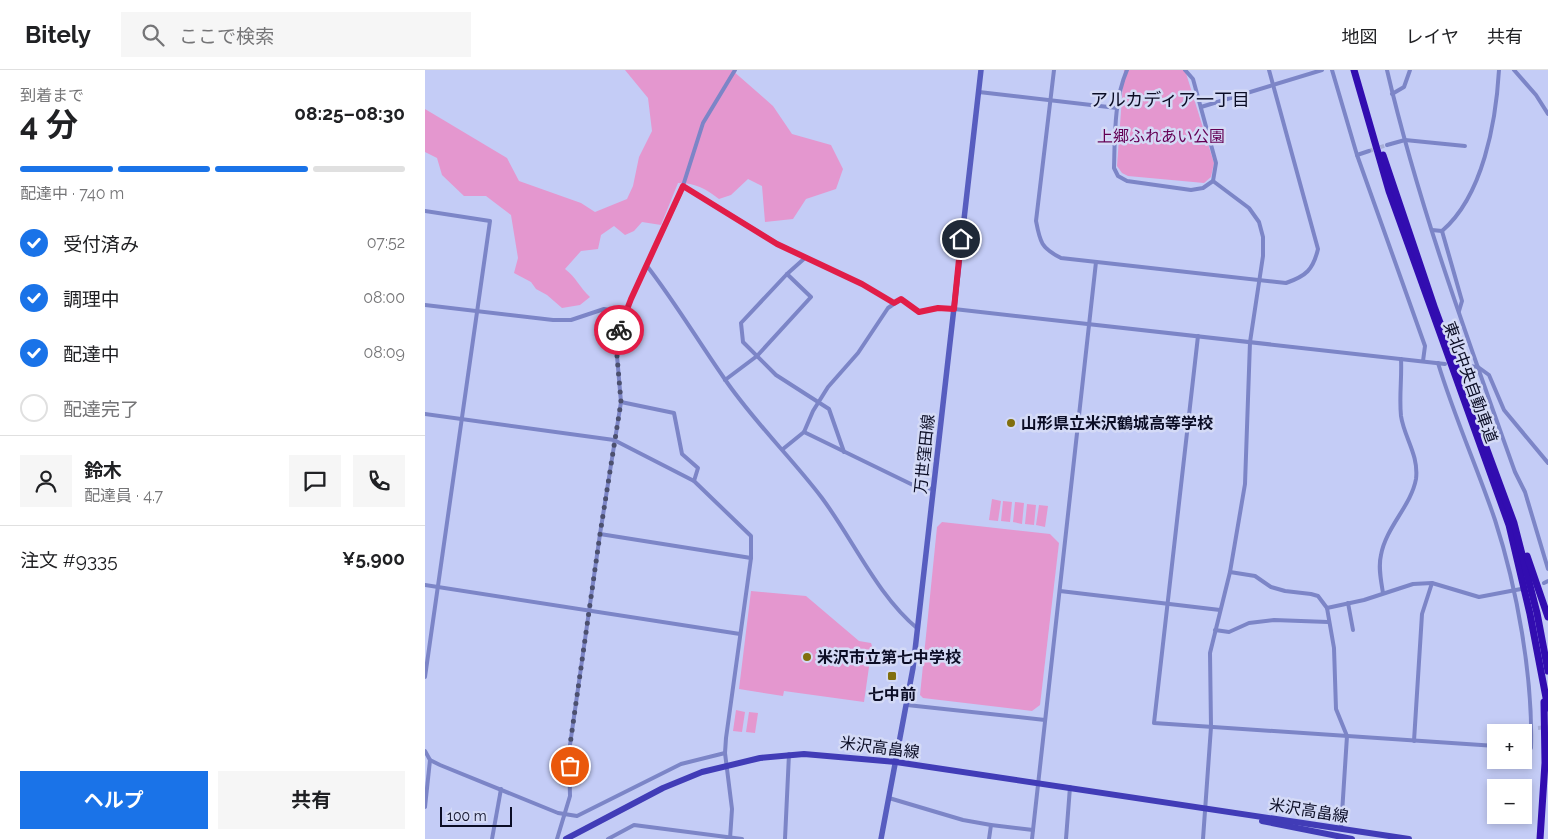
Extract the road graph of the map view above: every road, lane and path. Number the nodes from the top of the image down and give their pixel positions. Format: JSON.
{"nodes":[{"id":1,"x":735,"y":70,"type":"edge"},
{"id":2,"x":981,"y":70,"type":"edge"},
{"id":3,"x":1054,"y":70,"type":"edge"},
{"id":4,"x":1127,"y":70,"type":"edge"},
{"id":5,"x":1185,"y":70,"type":"edge"},
{"id":6,"x":1269,"y":70,"type":"edge"},
{"id":7,"x":1322,"y":70,"type":"edge"},
{"id":8,"x":1332,"y":70,"type":"edge"},
{"id":9,"x":1354,"y":70,"type":"edge"},
{"id":10,"x":1359,"y":70,"type":"edge"},
{"id":11,"x":1387,"y":70,"type":"edge"},
{"id":12,"x":1410,"y":70,"type":"edge"},
{"id":13,"x":1499,"y":70,"type":"edge"},
{"id":14,"x":1514,"y":70,"type":"edge"},
{"id":15,"x":1273,"y":86,"type":"junction"},
{"id":16,"x":979,"y":92,"type":"junction"},
{"id":17,"x":1392,"y":94,"type":"junction"},
{"id":18,"x":1050,"y":100,"type":"junction"},
{"id":19,"x":1201,"y":107,"type":"junction"},
{"id":20,"x":1117,"y":108,"type":"junction"},
{"id":21,"x":1548,"y":114,"type":"edge"},
{"id":22,"x":1405,"y":140,"type":"junction"},
{"id":23,"x":1387,"y":145,"type":"tunnel mouth"},
{"id":24,"x":1465,"y":146,"type":"dead end"},
{"id":25,"x":1369,"y":151,"type":"tunnel mouth"},
{"id":26,"x":1357,"y":155,"type":"junction"},
{"id":27,"x":1213,"y":180,"type":"junction"},
{"id":28,"x":683,"y":186,"type":"junction"},
{"id":29,"x":425,"y":210,"type":"edge"},
{"id":30,"x":1432,"y":230,"type":"junction"},
{"id":31,"x":1441,"y":231,"type":"junction"},
{"id":32,"x":806,"y":257,"type":"junction"},
{"id":33,"x":1096,"y":262,"type":"junction"},
{"id":34,"x":647,"y":266,"type":"junction"},
{"id":35,"x":787,"y":274,"type":"junction"},
{"id":36,"x":1260,"y":281,"type":"junction"},
{"id":37,"x":894,"y":303,"type":"junction"},
{"id":38,"x":425,"y":305,"type":"edge"},
{"id":39,"x":954,"y":309,"type":"junction"},
{"id":40,"x":477,"y":312,"type":"junction"},
{"id":41,"x":625,"y":312,"type":"junction"},
{"id":42,"x":1459,"y":312,"type":"junction"},
{"id":43,"x":1090,"y":324,"type":"junction"},
{"id":44,"x":1198,"y":336,"type":"junction"},
{"id":45,"x":1251,"y":342,"type":"junction"},
{"id":46,"x":757,"y":356,"type":"junction"},
{"id":47,"x":1401,"y":359,"type":"junction"},
{"id":48,"x":1423,"y":361,"type":"junction"},
{"id":49,"x":1438,"y":363,"type":"junction"},
{"id":50,"x":1445,"y":364,"type":"dead end"},
{"id":51,"x":1468,"y":366,"type":"tunnel mouth"},
{"id":52,"x":1478,"y":367,"type":"junction"},
{"id":53,"x":725,"y":380,"type":"junction"},
{"id":54,"x":621,"y":402,"type":"junction"},
{"id":55,"x":818,"y":403,"type":"junction"},
{"id":56,"x":425,"y":414,"type":"edge"},
{"id":57,"x":462,"y":420,"type":"junction"},
{"id":58,"x":804,"y":432,"type":"junction"},
{"id":59,"x":614,"y":440,"type":"junction"},
{"id":60,"x":783,"y":449,"type":"junction"},
{"id":61,"x":844,"y":452,"type":"junction"},
{"id":62,"x":1548,"y":463,"type":"edge"},
{"id":63,"x":694,"y":481,"type":"junction"},
{"id":64,"x":933,"y":489,"type":"junction"},
{"id":65,"x":1514,"y":523,"type":"junction"},
{"id":66,"x":600,"y":534,"type":"junction"},
{"id":67,"x":751,"y":558,"type":"junction"},
{"id":68,"x":1548,"y":569,"type":"edge"},
{"id":69,"x":1230,"y":572,"type":"junction"},
{"id":70,"x":1432,"y":583,"type":"junction"},
{"id":71,"x":425,"y":585,"type":"edge"},
{"id":72,"x":437,"y":587,"type":"junction"},
{"id":73,"x":1521,"y":590,"type":"dead end"},
{"id":74,"x":1060,"y":591,"type":"junction"},
{"id":75,"x":1513,"y":592,"type":"junction"},
{"id":76,"x":1383,"y":593,"type":"junction"},
{"id":77,"x":1167,"y":604,"type":"junction"},
{"id":78,"x":1348,"y":604,"type":"junction"},
{"id":79,"x":1327,"y":608,"type":"junction"},
{"id":80,"x":1219,"y":610,"type":"junction"},
{"id":81,"x":589,"y":611,"type":"junction"},
{"id":82,"x":1548,"y":617,"type":"edge"},
{"id":83,"x":1328,"y":622,"type":"junction"},
{"id":84,"x":918,"y":629,"type":"junction"},
{"id":85,"x":1215,"y":630,"type":"junction"},
{"id":86,"x":1353,"y":630,"type":"dead end"},
{"id":87,"x":741,"y":634,"type":"junction"},
{"id":88,"x":1548,"y":672,"type":"edge"},
{"id":89,"x":425,"y":677,"type":"edge"},
{"id":90,"x":1543,"y":678,"type":"junction"},
{"id":91,"x":907,"y":705,"type":"junction"},
{"id":92,"x":1548,"y":708,"type":"edge"},
{"id":93,"x":1045,"y":720,"type":"junction"},
{"id":94,"x":1531,"y":724,"type":"edge"},
{"id":95,"x":1211,"y":727,"type":"junction"},
{"id":96,"x":1532,"y":728,"type":"edge"},
{"id":97,"x":1538,"y":728,"type":"tunnel mouth"},
{"id":98,"x":1347,"y":736,"type":"junction"},
{"id":99,"x":1413,"y":741,"type":"junction"},
{"id":100,"x":1487,"y":745,"type":"edge"},
{"id":101,"x":425,"y":751,"type":"edge"},
{"id":102,"x":725,"y":753,"type":"junction"},
{"id":103,"x":789,"y":754,"type":"junction"},
{"id":104,"x":430,"y":760,"type":"junction"},
{"id":105,"x":896,"y":762,"type":"junction"},
{"id":106,"x":727,"y":765,"type":"junction"},
{"id":107,"x":1038,"y":782,"type":"junction"},
{"id":108,"x":1070,"y":787,"type":"junction"},
{"id":109,"x":501,"y":789,"type":"junction"},
{"id":110,"x":889,"y":798,"type":"junction"},
{"id":111,"x":425,"y":807,"type":"edge"},
{"id":112,"x":1205,"y":808,"type":"junction"},
{"id":113,"x":566,"y":814,"type":"junction"},
{"id":114,"x":991,"y":826,"type":"junction"},
{"id":115,"x":1341,"y":828,"type":"junction"},
{"id":116,"x":1033,"y":830,"type":"junction"},
{"id":117,"x":730,"y":838,"type":"edge"},
{"id":118,"x":1342,"y":838,"type":"edge"},
{"id":119,"x":493,"y":839,"type":"edge"},
{"id":120,"x":557,"y":839,"type":"edge"},
{"id":121,"x":566,"y":839,"type":"edge"},
{"id":122,"x":608,"y":839,"type":"edge"},
{"id":123,"x":742,"y":839,"type":"edge"},
{"id":124,"x":785,"y":839,"type":"edge"},
{"id":125,"x":881,"y":839,"type":"edge"},
{"id":126,"x":989,"y":839,"type":"edge"},
{"id":127,"x":1032,"y":839,"type":"edge"},
{"id":128,"x":1066,"y":839,"type":"edge"},
{"id":129,"x":1203,"y":839,"type":"edge"},
{"id":130,"x":1352,"y":839,"type":"edge"},
{"id":131,"x":1409,"y":839,"type":"edge"},
{"id":132,"x":1540,"y":839,"type":"edge"}],
"edges":[{"from":1,"to":28,"type":"street"},
{"from":2,"to":16,"type":"main road","name":"万世窪田線"},
{"from":3,"to":18,"type":"street"},
{"from":4,"to":20,"type":"street"},
{"from":5,"to":19,"type":"street"},
{"from":6,"to":15,"type":"street"},
{"from":7,"to":15,"type":"street"},
{"from":8,"to":26,"type":"street"},
{"from":9,"to":90,"type":"highway","name":"東北中央自動車道"},
{"from":10,"to":65,"type":"highway","name":"東北中央自動車道"},
{"from":11,"to":17,"type":"street"},
{"from":12,"to":17,"type":"street"},
{"from":13,"to":31,"type":"street"},
{"from":14,"to":21,"type":"street"},
{"from":15,"to":19,"type":"street"},
{"from":15,"to":36,"type":"street"},
{"from":16,"to":18,"type":"street"},
{"from":16,"to":39,"type":"main road","name":"万世窪田線"},
{"from":17,"to":22,"type":"street"},
{"from":18,"to":20,"type":"street"},
{"from":18,"to":33,"type":"street"},
{"from":19,"to":27,"type":"street"},
{"from":20,"to":27,"type":"street"},
{"from":22,"to":23,"type":"street"},
{"from":22,"to":24,"type":"street"},
{"from":22,"to":30,"type":"street"},
{"from":25,"to":26,"type":"street"},
{"from":26,"to":48,"type":"street"},
{"from":27,"to":36,"type":"street"},
{"from":28,"to":32,"type":"street"},
{"from":28,"to":34,"type":"street"},
{"from":29,"to":40,"type":"street"},
{"from":30,"to":31,"type":"street"},
{"from":30,"to":42,"type":"street"},
{"from":31,"to":42,"type":"street"},
{"from":32,"to":35,"type":"street"},
{"from":32,"to":37,"type":"street"},
{"from":33,"to":36,"type":"street"},
{"from":33,"to":43,"type":"street"},
{"from":34,"to":41,"type":"street"},
{"from":34,"to":53,"type":"street"},
{"from":35,"to":46,"type":"street"},
{"from":35,"to":46,"type":"street"},
{"from":36,"to":45,"type":"street"},
{"from":37,"to":39,"type":"street"},
{"from":37,"to":55,"type":"street"},
{"from":38,"to":40,"type":"street"},
{"from":39,"to":43,"type":"street"},
{"from":39,"to":64,"type":"main road","name":"万世窪田線"},
{"from":40,"to":41,"type":"street"},
{"from":40,"to":57,"type":"street"},
{"from":41,"to":54,"type":"street"},
{"from":42,"to":52,"type":"street"},
{"from":43,"to":44,"type":"street"},
{"from":43,"to":74,"type":"street"},
{"from":44,"to":45,"type":"street"},
{"from":44,"to":77,"type":"street"},
{"from":45,"to":47,"type":"street"},
{"from":45,"to":69,"type":"street"},
{"from":46,"to":53,"type":"street"},
{"from":46,"to":55,"type":"street"},
{"from":47,"to":48,"type":"street"},
{"from":47,"to":76,"type":"street"},
{"from":48,"to":49,"type":"street"},
{"from":49,"to":50,"type":"street"},
{"from":49,"to":75,"type":"street"},
{"from":51,"to":52,"type":"street"},
{"from":52,"to":62,"type":"street"},
{"from":52,"to":68,"type":"street"},
{"from":53,"to":60,"type":"street"},
{"from":54,"to":59,"type":"street"},
{"from":54,"to":63,"type":"street"},
{"from":55,"to":58,"type":"street"},
{"from":55,"to":61,"type":"street"},
{"from":56,"to":57,"type":"street"},
{"from":57,"to":59,"type":"street"},
{"from":57,"to":72,"type":"street"},
{"from":58,"to":60,"type":"street"},
{"from":58,"to":61,"type":"street"},
{"from":59,"to":63,"type":"street"},
{"from":59,"to":66,"type":"street"},
{"from":60,"to":84,"type":"street"},
{"from":61,"to":64,"type":"street"},
{"from":63,"to":67,"type":"street"},
{"from":64,"to":84,"type":"main road","name":"万世窪田線"},
{"from":65,"to":82,"type":"highway"},
{"from":65,"to":88,"type":"highway","name":"東北中央自動車道"},
{"from":66,"to":67,"type":"street"},
{"from":66,"to":81,"type":"street"},
{"from":67,"to":87,"type":"street"},
{"from":69,"to":79,"type":"street"},
{"from":69,"to":80,"type":"street"},
{"from":70,"to":75,"type":"street"},
{"from":70,"to":76,"type":"street"},
{"from":70,"to":99,"type":"street"},
{"from":71,"to":72,"type":"street"},
{"from":72,"to":81,"type":"street"},
{"from":72,"to":89,"type":"street"},
{"from":73,"to":75,"type":"street"},
{"from":74,"to":77,"type":"street"},
{"from":74,"to":93,"type":"street"},
{"from":75,"to":94,"type":"street"},
{"from":76,"to":78,"type":"street"},
{"from":77,"to":80,"type":"street"},
{"from":77,"to":95,"type":"street"},
{"from":78,"to":79,"type":"street"},
{"from":78,"to":86,"type":"street"},
{"from":79,"to":83,"type":"street"},
{"from":80,"to":85,"type":"street"},
{"from":81,"to":87,"type":"street"},
{"from":81,"to":113,"type":"street"},
{"from":83,"to":85,"type":"street"},
{"from":83,"to":98,"type":"street"},
{"from":84,"to":91,"type":"main road","name":"万世窪田線"},
{"from":85,"to":95,"type":"street"},
{"from":87,"to":102,"type":"street"},
{"from":90,"to":92,"type":"highway","name":"東北中央自動車道"},
{"from":90,"to":132,"type":"highway"},
{"from":91,"to":93,"type":"street"},
{"from":91,"to":105,"type":"main road","name":"万世窪田線"},
{"from":93,"to":107,"type":"street"},
{"from":95,"to":98,"type":"street"},
{"from":95,"to":112,"type":"street"},
{"from":96,"to":97,"type":"street"},
{"from":98,"to":99,"type":"street"},
{"from":98,"to":115,"type":"street"},
{"from":99,"to":100,"type":"street"},
{"from":101,"to":104,"type":"street"},
{"from":102,"to":106,"type":"street"},
{"from":102,"to":113,"type":"street"},
{"from":103,"to":105,"type":"main road","name":"米沢高畠線"},
{"from":103,"to":106,"type":"main road","name":"米沢高畠線"},
{"from":103,"to":124,"type":"street"},
{"from":104,"to":109,"type":"street"},
{"from":104,"to":111,"type":"street"},
{"from":105,"to":107,"type":"main road","name":"米沢高畠線"},
{"from":105,"to":110,"type":"main road","name":"万世窪田線"},
{"from":106,"to":117,"type":"street"},
{"from":106,"to":121,"type":"main road","name":"米沢高畠線"},
{"from":107,"to":108,"type":"main road","name":"米沢高畠線"},
{"from":107,"to":116,"type":"street"},
{"from":108,"to":112,"type":"main road","name":"米沢高畠線"},
{"from":108,"to":128,"type":"street"},
{"from":109,"to":113,"type":"street"},
{"from":109,"to":119,"type":"street"},
{"from":110,"to":114,"type":"street"},
{"from":110,"to":125,"type":"main road","name":"万世窪田線"},
{"from":112,"to":115,"type":"main road","name":"米沢高畠線"},
{"from":112,"to":118,"type":"main road","name":"米沢高畠線"},
{"from":112,"to":129,"type":"street"},
{"from":113,"to":120,"type":"street"},
{"from":114,"to":116,"type":"street"},
{"from":114,"to":126,"type":"street"},
{"from":115,"to":118,"type":"street"},
{"from":115,"to":131,"type":"main road","name":"米沢高畠線"},
{"from":116,"to":127,"type":"street"},
{"from":117,"to":122,"type":"street"},
{"from":117,"to":123,"type":"street"},
{"from":118,"to":130,"type":"main road","name":"米沢高畠線"}]}
